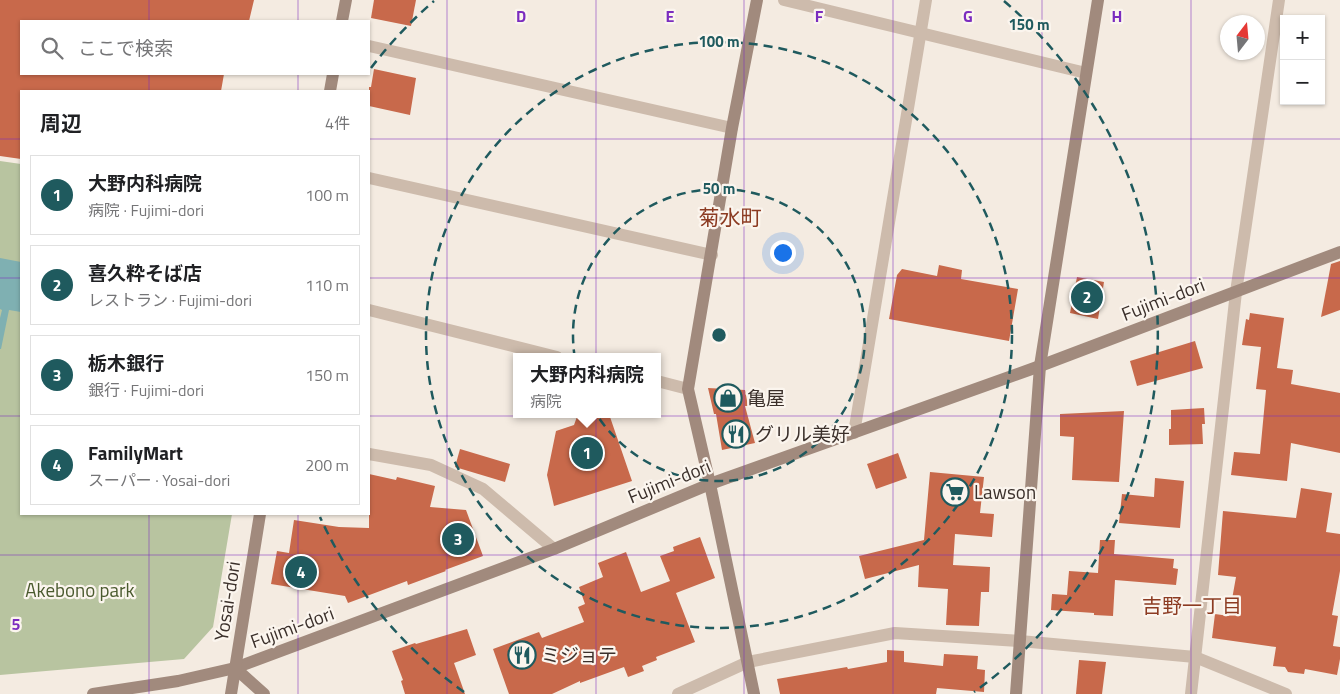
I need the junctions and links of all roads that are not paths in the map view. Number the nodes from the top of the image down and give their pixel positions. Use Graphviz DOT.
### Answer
graph roads {
  1 [pos="346,0"];
  2 [pos="757,0"];
  3 [pos="784,0"];
  4 [pos="926,0"];
  5 [pos="1098,0"];
  6 [pos="1279,0"];
  7 [pos="342,20"];
  8 [pos="920,32"];
  9 [pos="370,46"];
  10 [pos="1086,73"];
  11 [pos="333,75"];
  12 [pos="330,90"];
  13 [pos="732,128"];
  14 [pos="370,178"];
  15 [pos="1340,252"];
  16 [pos="712,255"];
  17 [pos="1236,292"];
  18 [pos="370,310"];
  19 [pos="541,353"];
  20 [pos="1040,366"];
  21 [pos="661,382"];
  22 [pos="688,389"];
  23 [pos="854,433"];
  24 [pos="370,454"];
  25 [pos="710,484"];
  26 [pos="260,515"];
  27 [pos="554,549"];
  28 [pos="1020,641"];
  29 [pos="1195,657"];
  30 [pos="748,662"];
  31 [pos="235,668"];
  32 [pos="93,694"];
  33 [pos="231,694"];
  34 [pos="264,694"];
  35 [pos="678,694"];
  36 [pos="754,694"];
  37 [pos="1016,694"];
  38 [pos="1191,694"];
  39 [pos="1286,694"];
  1 -- 7 [label="street"];
  2 -- 13 [label="street"];
  3 -- 8 [label="street"];
  4 -- 8 [label="street"];
  5 -- 10 [label="street"];
  6 -- 17 [label="street"];
  8 -- 10 [label="street"];
  8 -- 23 [label="street"];
  9 -- 13 [label="street"];
  10 -- 20 [label="street"];
  11 -- 12 [label="street"];
  13 -- 16 [label="street"];
  14 -- 16 [label="street"];
  15 -- 17 [label="street, Fujimi-dori"];
  16 -- 22 [label="street"];
  17 -- 20 [label="street, Fujimi-dori"];
  17 -- 29 [label="street"];
  18 -- 19 [label="street"];
  20 -- 23 [label="street, Fujimi-dori"];
  20 -- 28 [label="street"];
  21 -- 22 [label="street"];
  22 -- 25 [label="street"];
  23 -- 25 [label="street, Fujimi-dori"];
  24 -- 27 [label="street"];
  25 -- 27 [label="street, Fujimi-dori"];
  25 -- 30 [label="street"];
  26 -- 31 [label="street, Yosai-dori"];
  27 -- 31 [label="street, Fujimi-dori"];
  28 -- 29 [label="street"];
  28 -- 30 [label="street"];
  28 -- 37 [label="street"];
  29 -- 38 [label="street"];
  29 -- 39 [label="street"];
  30 -- 35 [label="street"];
  30 -- 36 [label="street"];
  31 -- 32 [label="street, Fujimi-dori"];
  31 -- 33 [label="street, Yosai-dori"];
  31 -- 34 [label="street"];
}
